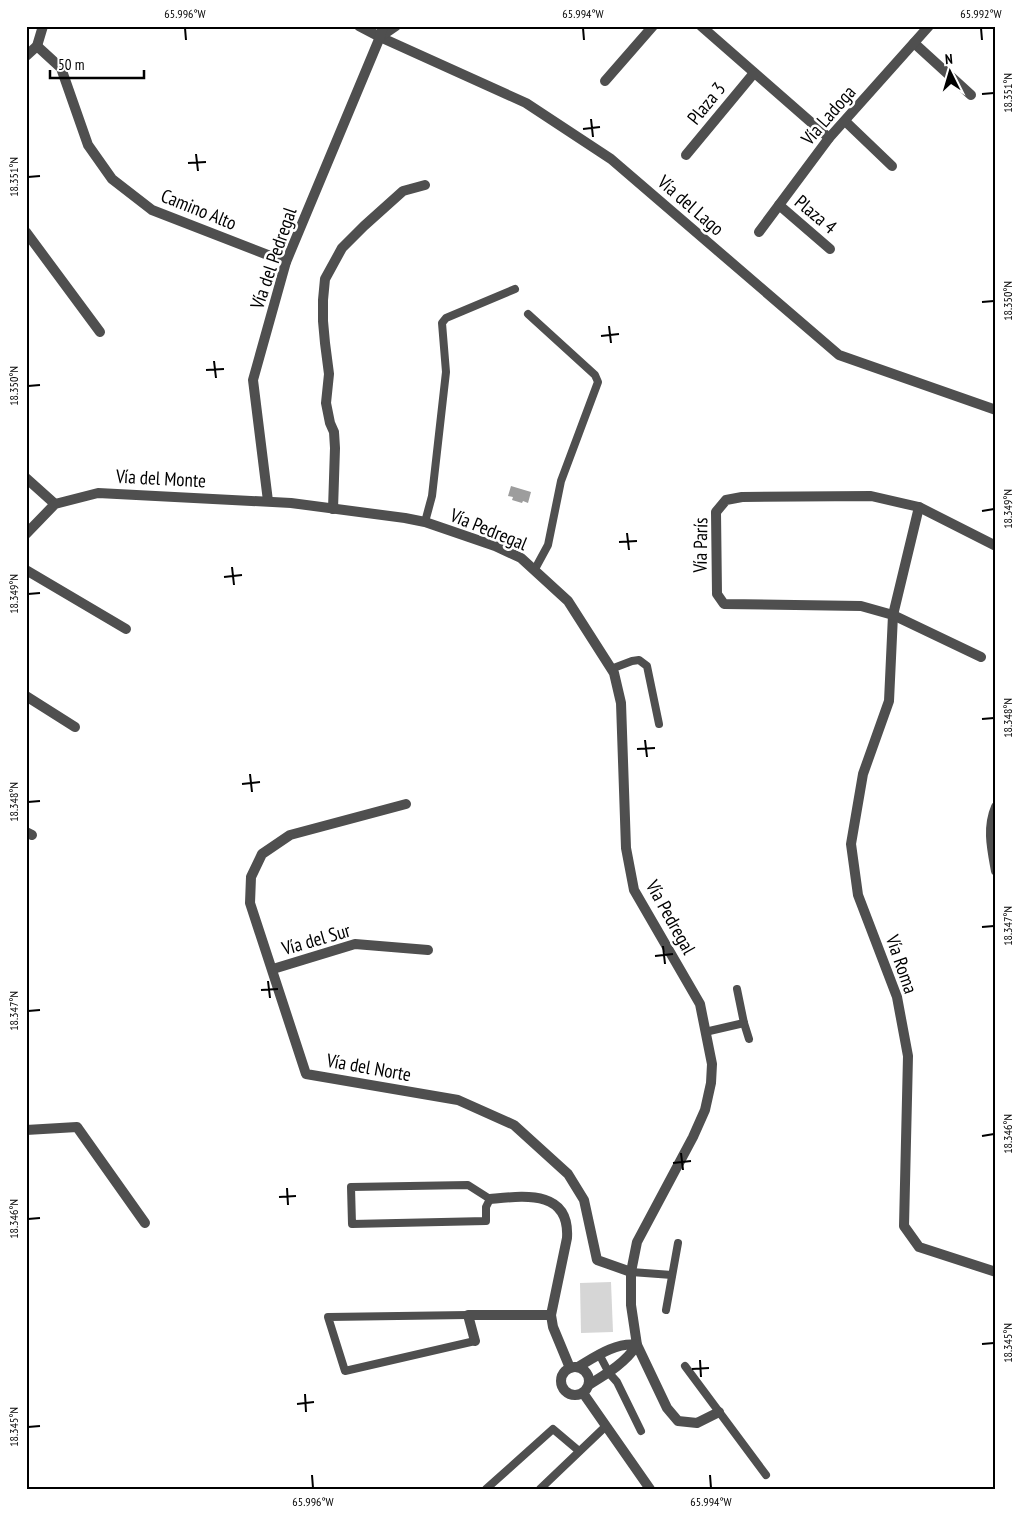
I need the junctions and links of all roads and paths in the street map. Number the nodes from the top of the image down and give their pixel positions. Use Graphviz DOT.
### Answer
graph roads {
  1 [pos="43,26"];
  2 [pos="359,26"];
  3 [pos="383,26"];
  4 [pos="396,26"];
  5 [pos="654,26"];
  6 [pos="701,26"];
  7 [pos="928,26"];
  8 [pos="380,37"];
  9 [pos="914,43"];
  10 [pos="37,46"];
  11 [pos="26,56"];
  12 [pos="754,73"];
  13 [pos="605,81"];
  14 [pos="971,95"];
  15 [pos="845,122"];
  16 [pos="829,138"];
  17 [pos="686,155"];
  18 [pos="892,166"];
  19 [pos="425,185"];
  20 [pos="779,205"];
  21 [pos="26,232"];
  22 [pos="759,232"];
  23 [pos="830,249"];
  24 [pos="286,262"];
  25 [pos="515,289"];
  26 [pos="528,314"];
  27 [pos="100,332"];
  28 [pos="996,410"];
  29 [pos="26,478"];
  30 [pos="268,501"];
  31 [pos="55,504"];
  32 [pos="919,507"];
  33 [pos="333,508"];
  34 [pos="425,522"];
  35 [pos="26,534"];
  36 [pos="996,546"];
  37 [pos="535,569"];
  38 [pos="26,570"];
  39 [pos="893,615"];
  40 [pos="126,629"];
  41 [pos="981,657"];
  42 [pos="611,669"];
  43 [pos="26,696"];
  44 [pos="659,724"];
  45 [pos="75,727"];
  46 [pos="406,804"];
  47 [pos="996,807"];
  48 [pos="996,870"];
  49 [pos="428,950"];
  50 [pos="273,969"];
  51 [pos="737,989"];
  52 [pos="744,1023"];
  53 [pos="706,1032"];
  54 [pos="750,1039"];
  55 [pos="26,1130"];
  56 [pos="490,1199"];
  57 [pos="145,1223"];
  58 [pos="678,1243"];
  59 [pos="631,1272"];
  60 [pos="996,1272"];
  61 [pos="672,1275"];
  62 [pos="666,1310"];
  63 [pos="550,1314"];
  64 [pos="468,1316"];
  65 [pos="475,1341"];
  66 [pos="637,1345"];
  67 [pos="599,1354"];
  68 [pos="685,1366"];
  69 [pos="574,1368"];
  70 [pos="609,1372"];
  71 [pos="590,1384"];
  72 [pos="584,1393"];
  73 [pos="719,1412"];
  74 [pos="606,1426"];
  75 [pos="641,1431"];
  76 [pos="579,1451"];
  77 [pos="766,1475"];
  78 [pos="486,1489"];
  79 [pos="540,1489"];
  80 [pos="650,1489"];
  1 -- 10 [label="street"];
  2 -- 8 [label="street, Vía del Lago"];
  3 -- 8 [label="street, Vía del Pedregal"];
  4 -- 8 [label="street"];
  5 -- 13 [label="street"];
  6 -- 12 [label="street"];
  7 -- 9 [label="street, Vía Ladoga"];
  8 -- 24 [label="street, Vía del Pedregal"];
  8 -- 28 [label="street, Vía del Lago"];
  9 -- 14 [label="street"];
  9 -- 15 [label="street, Vía Ladoga"];
  10 -- 11 [label="street"];
  10 -- 24 [label="street, Camino Alto"];
  12 -- 16 [label="street"];
  12 -- 17 [label="street, Plaza 3"];
  15 -- 16 [label="street, Vía Ladoga"];
  15 -- 18 [label="street"];
  16 -- 20 [label="street, Vía Ladoga"];
  19 -- 33 [label="street"];
  20 -- 22 [label="street, Vía Ladoga"];
  20 -- 23 [label="street, Plaza 4"];
  21 -- 27 [label="street"];
  24 -- 30 [label="street, Vía del Pedregal"];
  25 -- 34 [label="lane"];
  26 -- 37 [label="lane"];
  29 -- 31 [label="street"];
  30 -- 31 [label="street, Vía del Monte"];
  30 -- 33 [label="street, Vía Pedregal"];
  31 -- 35 [label="street"];
  32 -- 36 [label="street, Vía París"];
  32 -- 39 [label="street, Vía Roma"];
  32 -- 39 [label="street, Vía París"];
  33 -- 34 [label="street, Vía Pedregal"];
  34 -- 37 [label="street, Vía Pedregal"];
  37 -- 42 [label="street, Vía Pedregal"];
  38 -- 40 [label="street"];
  39 -- 41 [label="street, Vía París"];
  39 -- 60 [label="street, Vía Roma"];
  42 -- 44 [label="lane"];
  42 -- 53 [label="street, Vía Pedregal"];
  43 -- 45 [label="street"];
  46 -- 50 [label="street, Vía del Norte"];
  47 -- 48 [label="street"];
  49 -- 50 [label="street, Vía del Sur"];
  50 -- 59 [label="street, Vía del Norte"];
  51 -- 52 [label="lane"];
  52 -- 53 [label="lane"];
  52 -- 54 [label="lane"];
  53 -- 59 [label="street, Vía Pedregal"];
  55 -- 57 [label="street"];
  56 -- 56 [label="lane"];
  56 -- 63 [label="street"];
  58 -- 61 [label="lane"];
  59 -- 61 [label="lane"];
  59 -- 66 [label="street, Vía Pedregal"];
  61 -- 62 [label="lane"];
  63 -- 64 [label="street"];
  63 -- 69 [label="street"];
  64 -- 65 [label="street"];
  64 -- 65 [label="lane"];
  66 -- 67 [label="street"];
  66 -- 70 [label="street"];
  66 -- 73 [label="street, Vía Pedregal"];
  67 -- 69 [label="street"];
  67 -- 70 [label="lane"];
  68 -- 73 [label="lane"];
  69 -- 71 [label="street"];
  69 -- 72 [label="street"];
  70 -- 71 [label="street"];
  70 -- 75 [label="lane"];
  71 -- 72 [label="street"];
  72 -- 74 [label="street"];
  73 -- 77 [label="lane"];
  74 -- 76 [label="lane"];
  74 -- 80 [label="street"];
  76 -- 78 [label="lane"];
  76 -- 79 [label="lane"];
}
